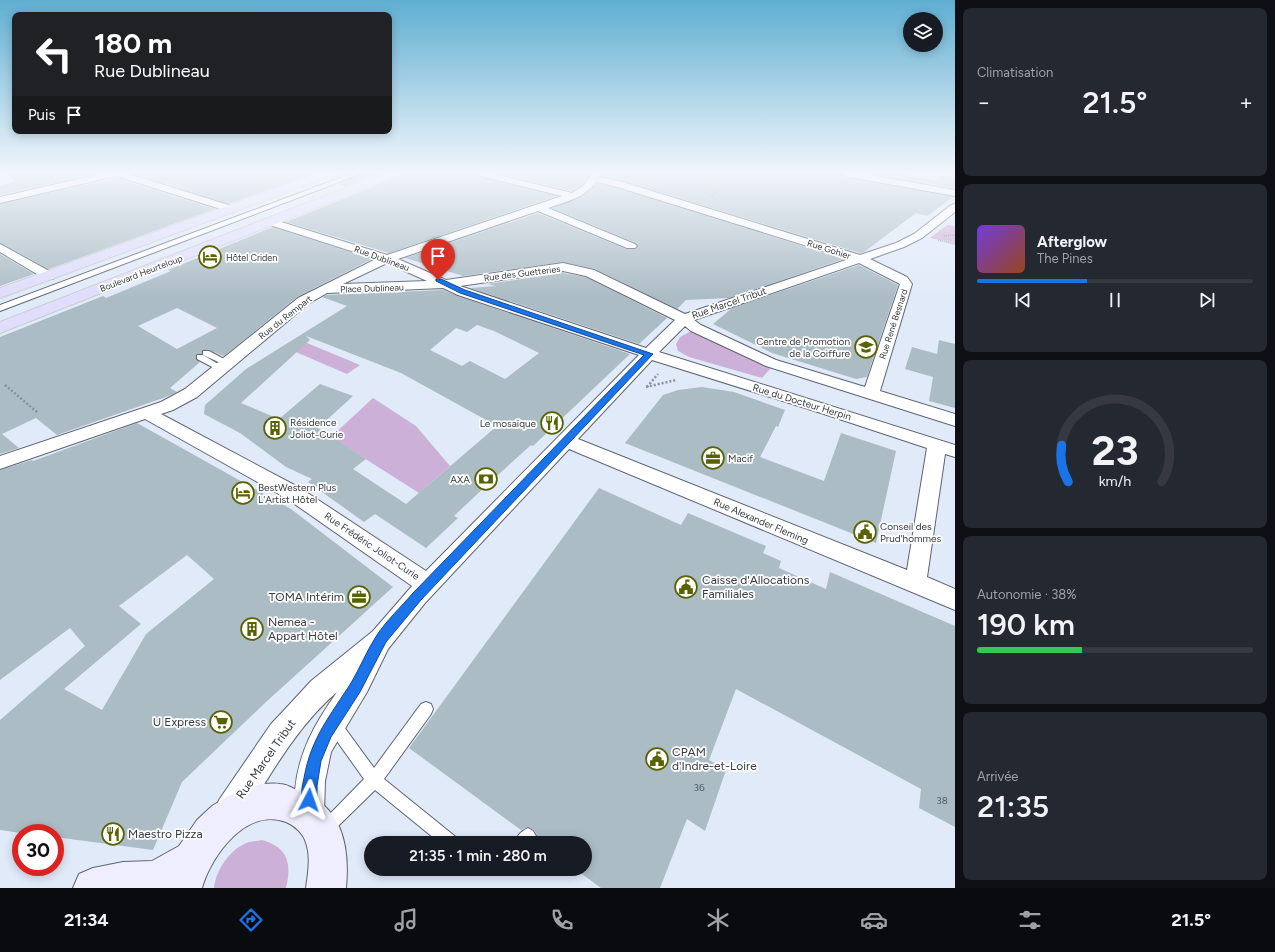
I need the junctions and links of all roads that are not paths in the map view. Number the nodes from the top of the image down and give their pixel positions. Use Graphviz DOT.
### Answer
graph roads {
  1 [pos="216,214"];
  2 [pos="290,214"];
  3 [pos="520,214"];
  4 [pos="554,214"];
  5 [pos="716,214"];
  6 [pos="946,214"];
  7 [pos="248,215"];
  8 [pos="940,220"];
  9 [pos="271,222"];
  10 [pos="955,223"];
  11 [pos="630,246"];
  12 [pos="0,247"];
  13 [pos="388,259"];
  14 [pos="858,259"];
  15 [pos="49,276"];
  16 [pos="445,284"];
  17 [pos="324,289"];
  18 [pos="0,293"];
  19 [pos="0,308"];
  20 [pos="684,319"];
  21 [pos="0,328"];
  22 [pos="649,354"];
  23 [pos="203,355"];
  24 [pos="225,365"];
  25 [pos="838,384"];
  26 [pos="871,394"];
  27 [pos="827,409"];
  28 [pos="147,413"];
  29 [pos="955,420"];
  30 [pos="567,440"];
  31 [pos="946,448"];
  32 [pos="0,463"];
  33 [pos="915,582"];
  34 [pos="429,585"];
  35 [pos="955,600"];
  36 [pos="382,638"];
  37 [pos="426,709"];
  38 [pos="332,722"];
  39 [pos="374,780"];
  40 [pos="225,818"];
  41 [pos="316,823"];
  42 [pos="443,836"];
  43 [pos="186,874"];
  44 [pos="93,888"];
  45 [pos="326,888"];
  1 -- 15 [label="main road"];
  2 -- 9 [label="main road, Boulevard Heurteloup"];
  3 -- 13 [label="street, Rue du Rempart"];
  4 -- 11 [label="street"];
  5 -- 14 [label="street, Rue Gohier"];
  6 -- 8 [label="street, Rue Marcel Tribut"];
  7 -- 9 [label="main road"];
  7 -- 19 [label="street, Boulevard Heurteloup"];
  8 -- 10 [label="street"];
  8 -- 14 [label="street, Rue Marcel Tribut"];
  9 -- 13 [label="street, Rue Dublineau"];
  9 -- 21 [label="main road, Boulevard Heurteloup"];
  12 -- 15 [label="street"];
  13 -- 16 [label="street, Rue Dublineau"];
  13 -- 17 [label="street, Rue du Rempart"];
  14 -- 20 [label="street, Rue Marcel Tribut"];
  14 -- 26 [label="street, Rue René Besnard"];
  15 -- 18 [label="main road"];
  16 -- 17 [label="street, Place Dublineau"];
  16 -- 20 [label="street, Rue des Guetteries"];
  16 -- 22 [label="street, Rue Dublineau"];
  17 -- 24 [label="street, Rue du Rempart"];
  20 -- 22 [label="street, Rue Marcel Tribut"];
  20 -- 25 [label="street"];
  22 -- 27 [label="street, Rue du Docteur Herpin"];
  22 -- 30 [label="street, Rue Marcel Tribut"];
  23 -- 24 [label="lane"];
  24 -- 28 [label="street, Rue du Rempart"];
  25 -- 26 [label="street"];
  25 -- 27 [label="street"];
  26 -- 29 [label="street"];
  27 -- 31 [label="street, Rue du Docteur Herpin"];
  28 -- 32 [label="street, Rue du Rempart"];
  28 -- 34 [label="street, Rue Frédéric Joliot-Curie"];
  30 -- 33 [label="street, Rue Alexander Fleming"];
  30 -- 34 [label="street, Rue Marcel Tribut"];
  31 -- 33 [label="street"];
  33 -- 35 [label="street, Rue Alexander Fleming"];
  34 -- 36 [label="street, Rue Marcel Tribut"];
  36 -- 38 [label="street, Rue Marcel Tribut"];
  36 -- 40 [label="street, Rue Marcel Tribut"];
  37 -- 39 [label="lane"];
  38 -- 39 [label="lane"];
  38 -- 41 [label="street, Rue Marcel Tribut"];
  39 -- 41 [label="lane"];
  39 -- 42 [label="lane"];
  40 -- 41 [label="main road"];
  40 -- 43 [label="main road"];
  41 -- 45 [label="main road"];
  43 -- 44 [label="main road"];
}
